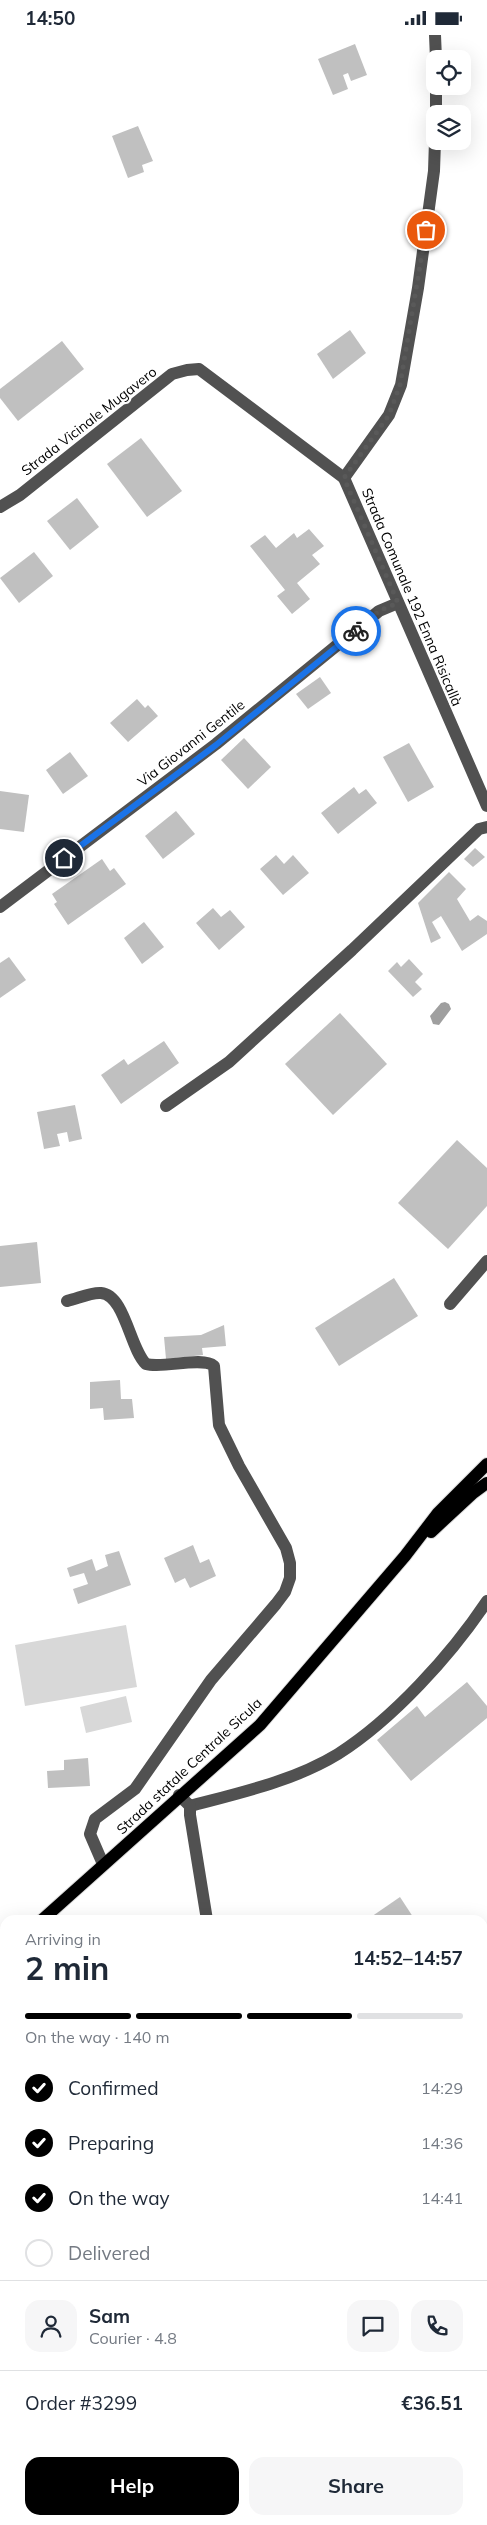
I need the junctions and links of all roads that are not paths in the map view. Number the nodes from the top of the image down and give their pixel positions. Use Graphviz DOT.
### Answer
graph roads {
  1 [pos="435,35"];
  2 [pos="436,50"];
  3 [pos="435,150"];
  4 [pos="344,478"];
  5 [pos="0,507"];
  6 [pos="398,603"];
  7 [pos="487,807"];
  8 [pos="487,827"];
  9 [pos="0,907"];
  10 [pos="166,1106"];
  11 [pos="487,1261"];
  12 [pos="67,1301"];
  13 [pos="450,1304"];
  14 [pos="487,1464"];
  15 [pos="487,1483"];
  16 [pos="406,1556"];
  17 [pos="487,1601"];
  18 [pos="179,1795"];
  19 [pos="190,1806"];
  20 [pos="103,1865"];
  21 [pos="48,1915"];
  22 [pos="205,1915"];
  1 -- 2 [label="street"];
  3 -- 4 [label="street, Strada Comunale 192 Enna Risicallà"];
  4 -- 5 [label="street, Strada Vicinale Mugavero"];
  4 -- 6 [label="street, Strada Comunale 192 Enna Risicallà"];
  6 -- 7 [label="street, Strada Comunale 192 Enna Risicallà"];
  6 -- 9 [label="street, Via Giovanni Gentile"];
  8 -- 10 [label="street"];
  11 -- 13 [label="street"];
  12 -- 20 [label="street"];
  14 -- 16 [label="main road, Strada statale Centrale Sicula"];
  15 -- 16 [label="main road, Strada statale Centrale Sicula"];
  16 -- 18 [label="main road, Strada statale Centrale Sicula"];
  17 -- 19 [label="street"];
  18 -- 19 [label="street"];
  18 -- 20 [label="main road, Strada statale Centrale Sicula"];
  19 -- 22 [label="street"];
  20 -- 21 [label="main road, Strada statale Centrale Sicula"];
}
